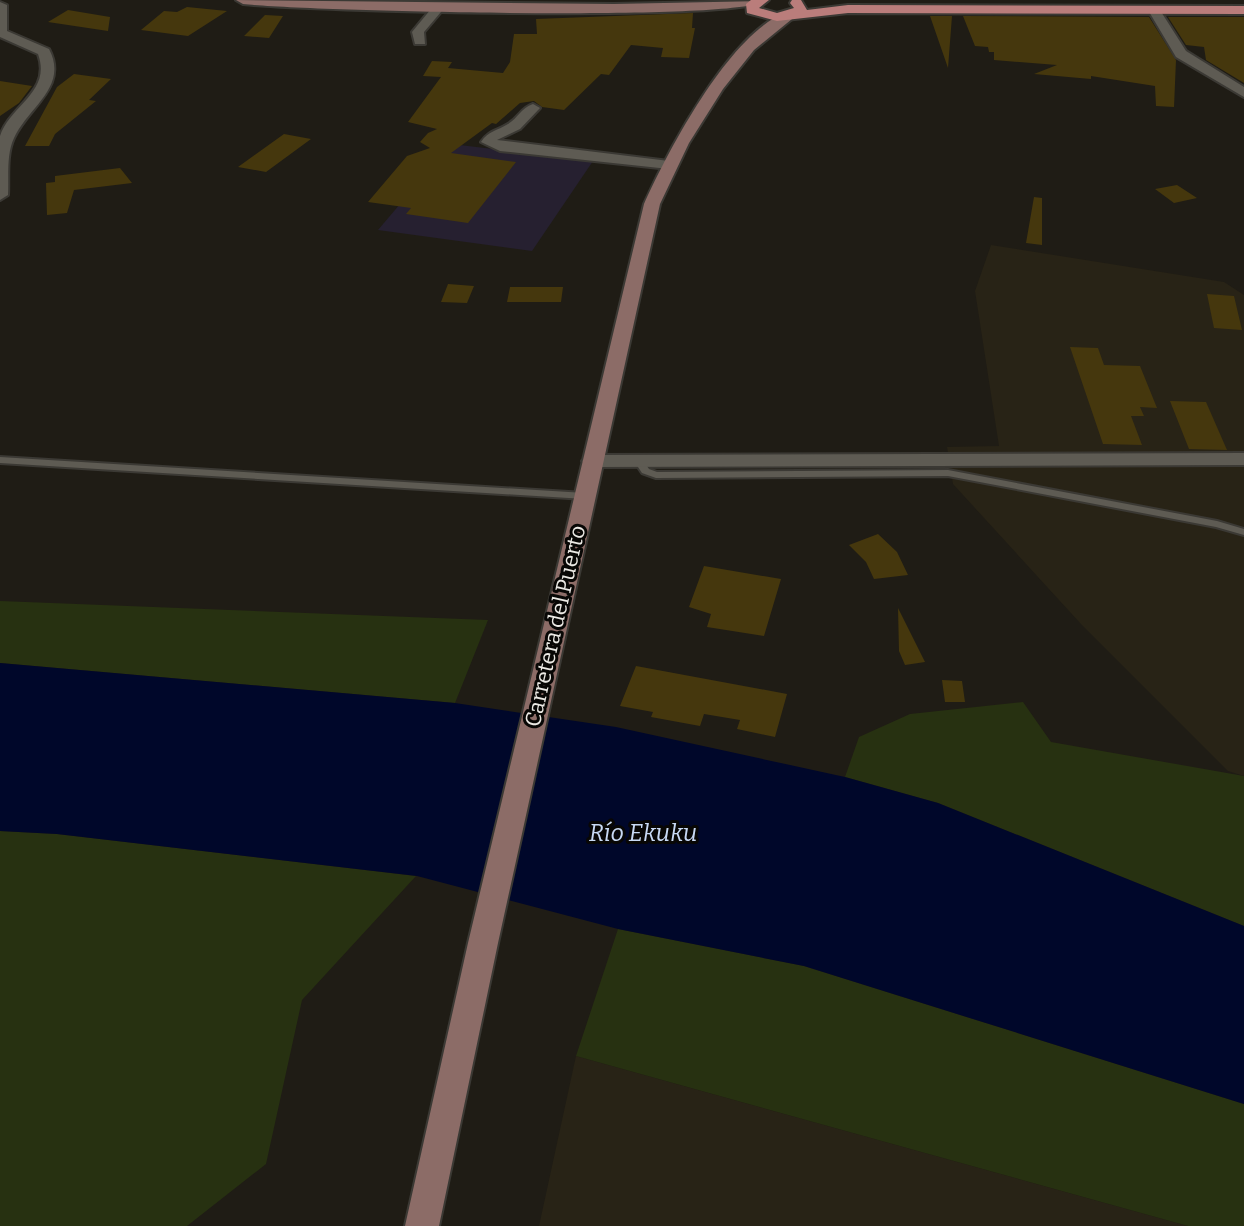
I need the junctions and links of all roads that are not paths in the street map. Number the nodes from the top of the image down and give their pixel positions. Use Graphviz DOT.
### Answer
graph roads {
  1 [pos="243,0"];
  2 [pos="5,4"];
  3 [pos="440,6"];
  4 [pos="793,6"];
  5 [pos="759,7"];
  6 [pos="1154,10"];
  7 [pos="1244,10"];
  8 [pos="420,41"];
  9 [pos="746,50"];
  10 [pos="1244,93"];
  11 [pos="533,108"];
  12 [pos="669,165"];
  13 [pos="0,195"];
  14 [pos="1244,459"];
  15 [pos="0,460"];
  16 [pos="592,461"];
  17 [pos="639,461"];
  18 [pos="585,496"];
  19 [pos="1244,532"];
  20 [pos="422,1226"];
  1 -- 3 [label="main road"];
  2 -- 13 [label="street"];
  3 -- 5 [label="main road"];
  3 -- 8 [label="street"];
  4 -- 5 [label="main road"];
  4 -- 6 [label="main road"];
  4 -- 9 [label="main road, Carretera del Puerto"];
  5 -- 9 [label="main road, Carretera del Puerto"];
  6 -- 7 [label="main road"];
  6 -- 10 [label="street"];
  9 -- 12 [label="main road, Carretera del Puerto"];
  11 -- 12 [label="street"];
  12 -- 16 [label="main road, Carretera del Puerto"];
  14 -- 17 [label="street"];
  15 -- 18 [label="lane"];
  16 -- 17 [label="street"];
  16 -- 18 [label="main road, Carretera del Puerto"];
  17 -- 19 [label="lane"];
  18 -- 20 [label="main road, Carretera del Puerto"];
}
